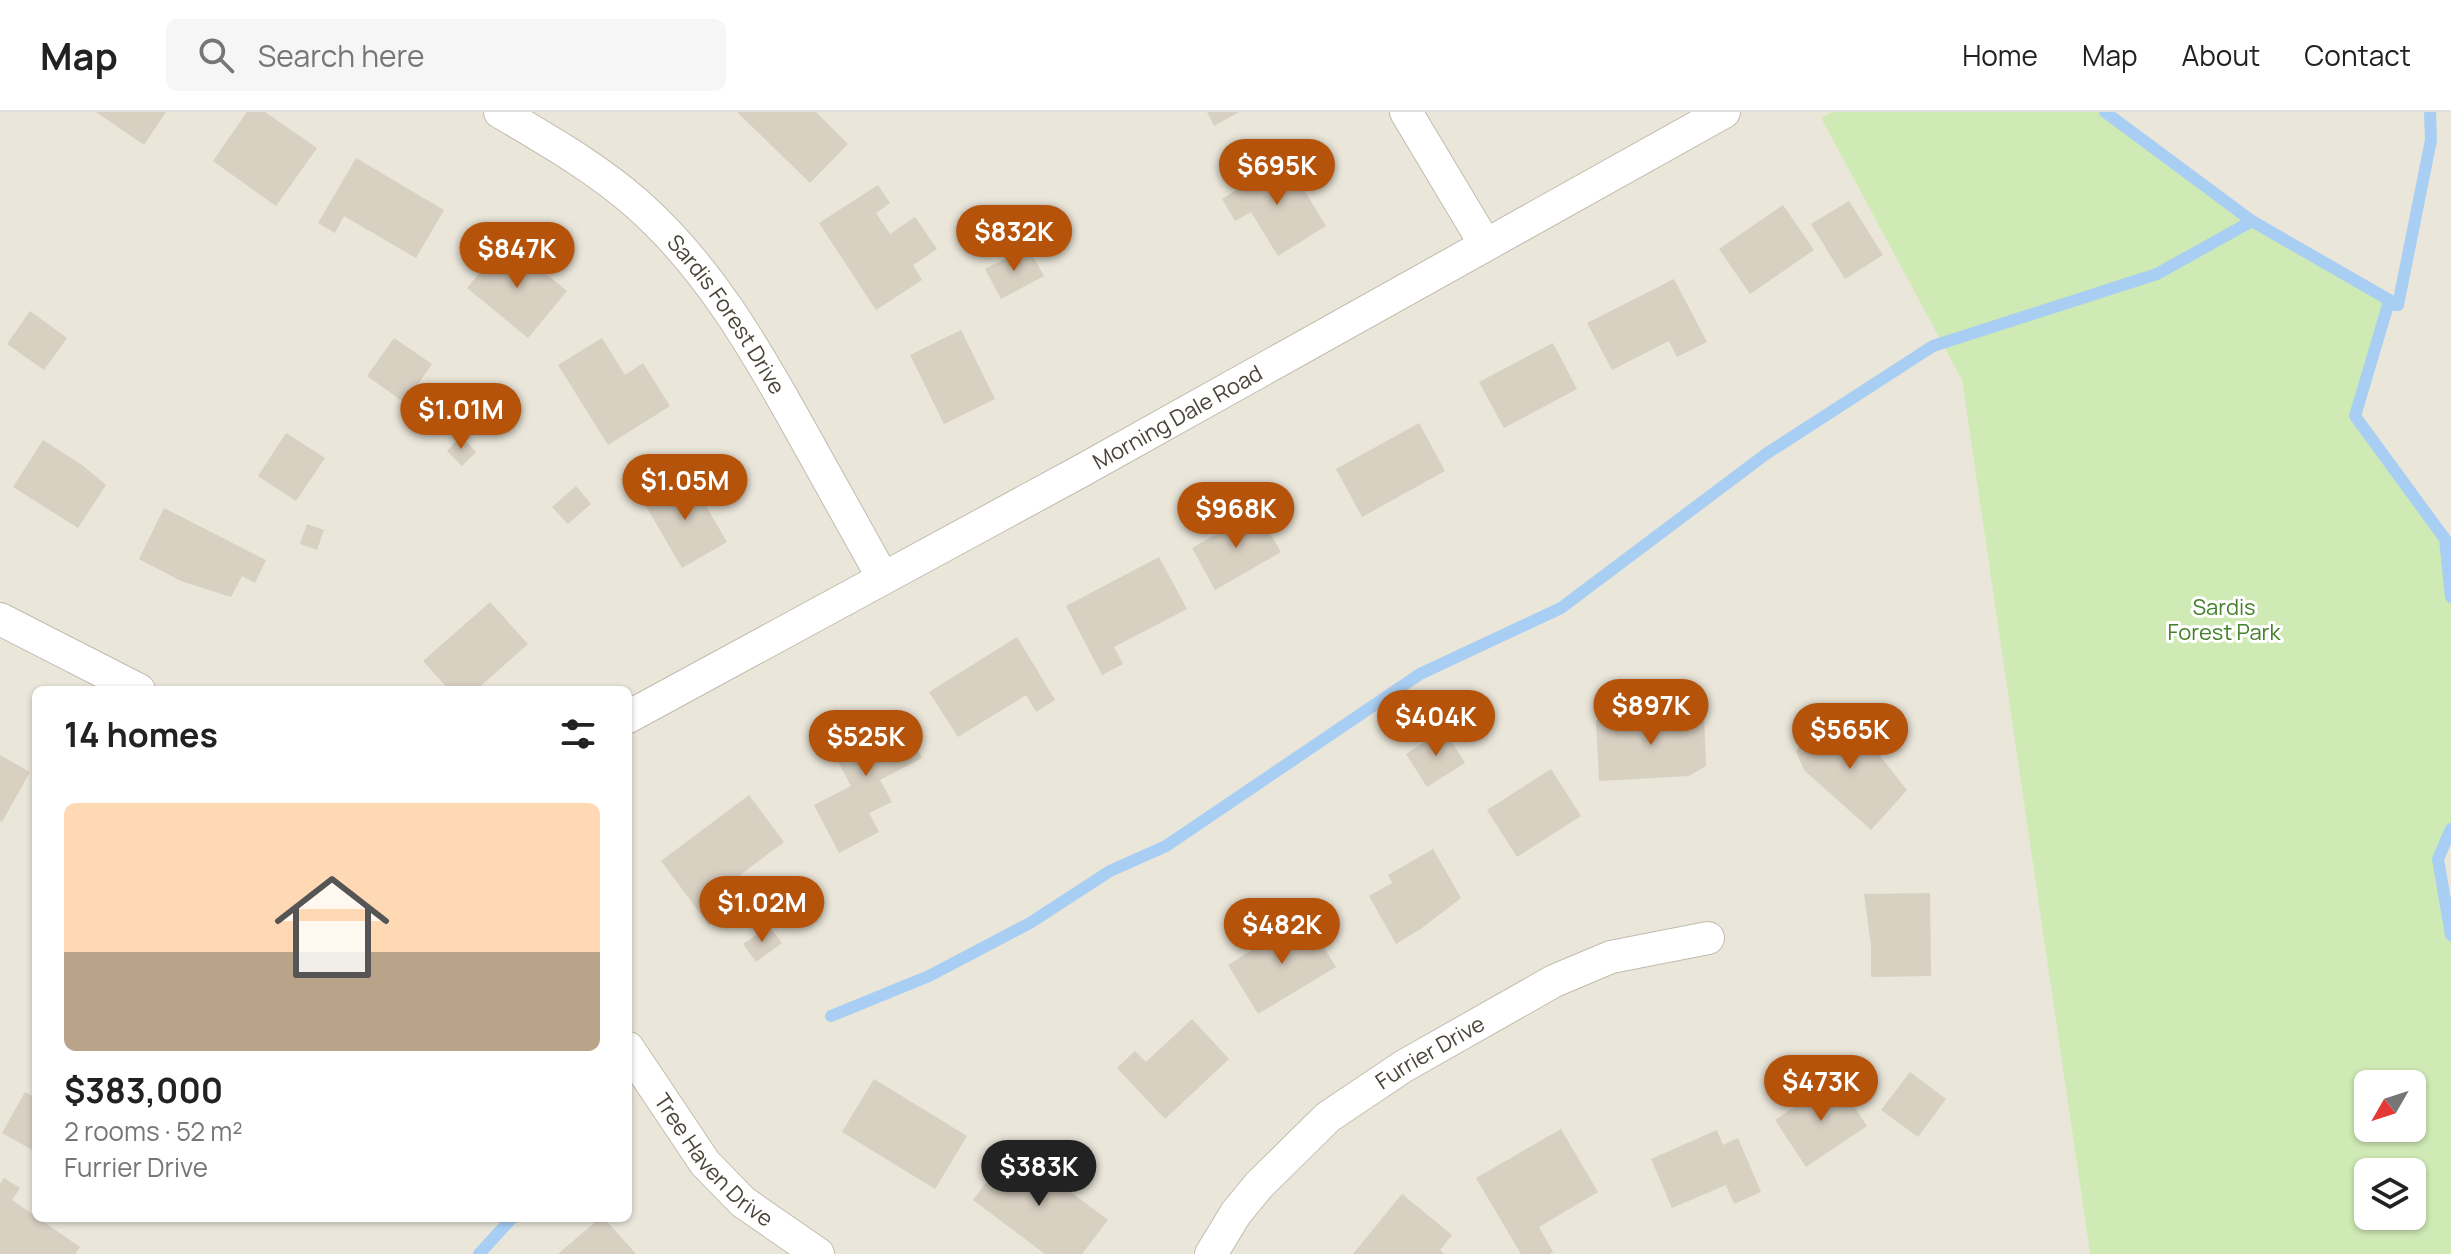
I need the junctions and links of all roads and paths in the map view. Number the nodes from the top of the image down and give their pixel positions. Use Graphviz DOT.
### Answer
graph roads {
  1 [pos="500,112"];
  2 [pos="1406,112"];
  3 [pos="1724,112"];
  4 [pos="1485,244"];
  5 [pos="883,578"];
  6 [pos="0,619"];
  7 [pos="131,686"];
  8 [pos="632,715"];
  9 [pos="1708,938"];
  10 [pos="632,1054"];
  11 [pos="818,1254"];
  12 [pos="1211,1254"];
  1 -- 5 [label="street, Sardis Forest Drive"];
  2 -- 4 [label="street"];
  3 -- 4 [label="street, Morning Dale Road"];
  4 -- 5 [label="street, Morning Dale Road"];
  5 -- 8 [label="street, Morning Dale Road"];
  6 -- 7 [label="street"];
  9 -- 12 [label="street, Furrier Drive"];
  10 -- 11 [label="street, Tree Haven Drive"];
}
